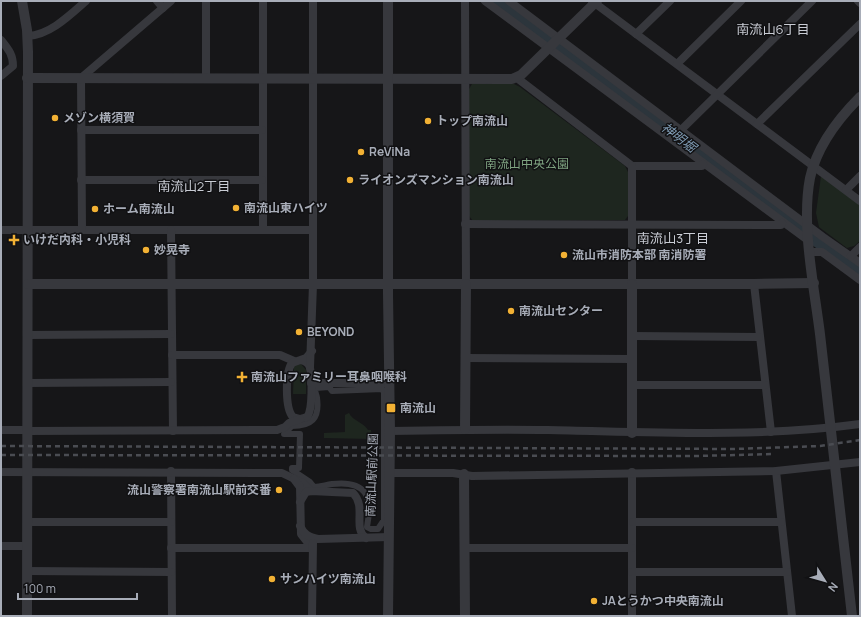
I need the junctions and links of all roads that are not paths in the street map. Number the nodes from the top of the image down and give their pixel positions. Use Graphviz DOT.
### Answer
graph roads {
  1 [pos="22,1"];
  2 [pos="86,1"];
  3 [pos="157,1"];
  4 [pos="171,1"];
  5 [pos="206,1"];
  6 [pos="263,1"];
  7 [pos="313,1"];
  8 [pos="388,1"];
  9 [pos="466,1"];
  10 [pos="485,1"];
  11 [pos="509,1"];
  12 [pos="670,1"];
  13 [pos="741,1"];
  14 [pos="812,1"];
  15 [pos="594,2"];
  16 [pos="163,8"];
  17 [pos="860,24"];
  18 [pos="636,34"];
  19 [pos="28,36"];
  20 [pos="1,40"];
  21 [pos="553,43"];
  22 [pos="677,64"];
  23 [pos="1,76"];
  24 [pos="27,78"];
  25 [pos="81,78"];
  26 [pos="517,78"];
  27 [pos="206,79"];
  28 [pos="262,79"];
  29 [pos="312,79"];
  30 [pos="389,79"];
  31 [pos="465,79"];
  32 [pos="717,95"];
  33 [pos="860,97"];
  34 [pos="758,124"];
  35 [pos="81,130"];
  36 [pos="262,130"];
  37 [pos="681,130"];
  38 [pos="703,164"];
  39 [pos="632,166"];
  40 [pos="813,166"];
  41 [pos="860,176"];
  42 [pos="81,180"];
  43 [pos="262,180"];
  44 [pos="846,190"];
  45 [pos="860,201"];
  46 [pos="782,222"];
  47 [pos="465,224"];
  48 [pos="633,225"];
  49 [pos="808,226"];
  50 [pos="1,230"];
  51 [pos="28,230"];
  52 [pos="82,230"];
  53 [pos="171,230"];
  54 [pos="263,230"];
  55 [pos="313,230"];
  56 [pos="809,240"];
  57 [pos="860,247"];
  58 [pos="810,252"];
  59 [pos="851,256"];
  60 [pos="860,263"];
  61 [pos="860,280"];
  62 [pos="172,283"];
  63 [pos="814,283"];
  64 [pos="28,284"];
  65 [pos="313,284"];
  66 [pos="388,284"];
  67 [pos="466,284"];
  68 [pos="632,284"];
  69 [pos="754,284"];
  70 [pos="171,334"];
  71 [pos="28,335"];
  72 [pos="633,336"];
  73 [pos="759,336"];
  74 [pos="312,351"];
  75 [pos="172,355"];
  76 [pos="280,355"];
  77 [pos="466,358"];
  78 [pos="632,359"];
  79 [pos="298,360"];
  80 [pos="310,367"];
  81 [pos="288,370"];
  82 [pos="171,382"];
  83 [pos="28,383"];
  84 [pos="311,383"];
  85 [pos="390,383"];
  86 [pos="633,385"];
  87 [pos="765,385"];
  88 [pos="288,409"];
  89 [pos="300,419"];
  90 [pos="289,423"];
  91 [pos="860,424"];
  92 [pos="831,428"];
  93 [pos="465,429"];
  94 [pos="1,430"];
  95 [pos="27,430"];
  96 [pos="173,431"];
  97 [pos="390,431"];
  98 [pos="771,432"];
  99 [pos="286,433"];
  100 [pos="632,433"];
  101 [pos="860,462"];
  102 [pos="836,466"];
  103 [pos="28,471"];
  104 [pos="171,471"];
  105 [pos="776,471"];
  106 [pos="1,472"];
  107 [pos="632,472"];
  108 [pos="390,473"];
  109 [pos="288,474"];
  110 [pos="464,474"];
  111 [pos="311,491"];
  112 [pos="300,502"];
  113 [pos="28,522"];
  114 [pos="171,522"];
  115 [pos="633,522"];
  116 [pos="781,522"];
  117 [pos="300,526"];
  118 [pos="360,529"];
  119 [pos="389,537"];
  120 [pos="318,538"];
  121 [pos="352,538"];
  122 [pos="366,538"];
  123 [pos="1,546"];
  124 [pos="28,546"];
  125 [pos="171,548"];
  126 [pos="312,548"];
  127 [pos="465,548"];
  128 [pos="632,548"];
  129 [pos="27,571"];
  130 [pos="171,572"];
  131 [pos="632,572"];
  132 [pos="787,572"];
  133 [pos="27,616"];
  134 [pos="172,616"];
  135 [pos="312,616"];
  136 [pos="388,616"];
  137 [pos="465,616"];
  138 [pos="632,616"];
  139 [pos="792,616"];
  140 [pos="852,616"];
  1 -- 19 [label="street"];
  2 -- 19 [label="street"];
  3 -- 16 [label="street"];
  4 -- 16 [label="street"];
  5 -- 27 [label="street"];
  6 -- 28 [label="street"];
  7 -- 29 [label="street"];
  8 -- 30 [label="street"];
  9 -- 31 [label="street"];
  10 -- 21 [label="street"];
  11 -- 21 [label="street"];
  12 -- 18 [label="street"];
  13 -- 22 [label="street"];
  14 -- 32 [label="street"];
  15 -- 18 [label="street"];
  15 -- 21 [label="street"];
  16 -- 25 [label="street"];
  17 -- 34 [label="street"];
  18 -- 22 [label="street"];
  19 -- 24 [label="street"];
  20 -- 23 [label="street"];
  21 -- 26 [label="street"];
  21 -- 37 [label="street"];
  21 -- 38 [label="street"];
  22 -- 32 [label="street"];
  24 -- 25 [label="street"];
  24 -- 51 [label="street"];
  25 -- 27 [label="street"];
  25 -- 35 [label="street"];
  26 -- 31 [label="street"];
  26 -- 39 [label="street"];
  27 -- 28 [label="street"];
  28 -- 29 [label="street"];
  28 -- 36 [label="street"];
  29 -- 30 [label="street"];
  29 -- 55 [label="street"];
  30 -- 31 [label="street"];
  30 -- 66 [label="street"];
  31 -- 47 [label="street"];
  32 -- 34 [label="street"];
  32 -- 37 [label="street"];
  33 -- 40 [label="street"];
  34 -- 40 [label="street"];
  35 -- 36 [label="street"];
  35 -- 42 [label="street"];
  36 -- 43 [label="street"];
  37 -- 49 [label="street"];
  38 -- 39 [label="street"];
  38 -- 46 [label="street"];
  39 -- 48 [label="street"];
  40 -- 44 [label="street"];
  40 -- 49 [label="street"];
  41 -- 44 [label="street"];
  42 -- 43 [label="street"];
  42 -- 52 [label="street"];
  43 -- 54 [label="street"];
  44 -- 45 [label="street"];
  46 -- 48 [label="street"];
  46 -- 56 [label="street"];
  47 -- 48 [label="street"];
  47 -- 67 [label="street"];
  48 -- 68 [label="street"];
  49 -- 56 [label="street"];
  49 -- 59 [label="street"];
  50 -- 51 [label="street"];
  51 -- 52 [label="street"];
  51 -- 64 [label="street"];
  52 -- 53 [label="street"];
  53 -- 54 [label="street"];
  53 -- 62 [label="street"];
  54 -- 55 [label="street"];
  55 -- 65 [label="street"];
  56 -- 58 [label="street"];
  57 -- 59 [label="street"];
  58 -- 61 [label="street"];
  58 -- 63 [label="street"];
  59 -- 60 [label="street"];
  62 -- 64 [label="street"];
  62 -- 65 [label="street"];
  62 -- 70 [label="street"];
  63 -- 69 [label="street"];
  63 -- 92 [label="street"];
  64 -- 71 [label="street"];
  65 -- 66 [label="street"];
  65 -- 74 [label="street"];
  66 -- 67 [label="street"];
  66 -- 85 [label="street"];
  67 -- 68 [label="street"];
  67 -- 77 [label="street"];
  68 -- 69 [label="street"];
  68 -- 72 [label="street"];
  69 -- 73 [label="street"];
  70 -- 71 [label="street"];
  70 -- 75 [label="street"];
  71 -- 83 [label="street"];
  72 -- 73 [label="street"];
  72 -- 78 [label="street"];
  73 -- 87 [label="street"];
  74 -- 79 [label="street"];
  74 -- 80 [label="street"];
  75 -- 76 [label="street"];
  75 -- 82 [label="street"];
  76 -- 79 [label="street"];
  76 -- 81 [label="street"];
  77 -- 78 [label="street"];
  77 -- 93 [label="street"];
  78 -- 86 [label="street"];
  79 -- 80 [label="street"];
  79 -- 81 [label="street"];
  80 -- 84 [label="street"];
  81 -- 88 [label="street"];
  82 -- 83 [label="street"];
  82 -- 96 [label="street"];
  83 -- 95 [label="street"];
  84 -- 85 [label="street"];
  84 -- 89 [label="street"];
  85 -- 97 [label="street"];
  86 -- 87 [label="street"];
  86 -- 100 [label="street"];
  87 -- 98 [label="street"];
  88 -- 89 [label="street"];
  88 -- 90 [label="street"];
  89 -- 90 [label="street"];
  90 -- 96 [label="street"];
  91 -- 92 [label="street"];
  92 -- 98 [label="street"];
  92 -- 102 [label="street"];
  93 -- 97 [label="street"];
  93 -- 100 [label="street"];
  94 -- 95 [label="street"];
  95 -- 96 [label="street"];
  95 -- 103 [label="street"];
  97 -- 108 [label="street"];
  98 -- 100 [label="street"];
  99 -- 99 [label="street, 南流山駅前公園"];
  101 -- 102 [label="street"];
  102 -- 105 [label="street"];
  102 -- 140 [label="street"];
  103 -- 104 [label="street"];
  103 -- 106 [label="street"];
  103 -- 113 [label="street"];
  104 -- 109 [label="street"];
  104 -- 114 [label="street"];
  105 -- 107 [label="street"];
  105 -- 116 [label="street"];
  107 -- 110 [label="street"];
  107 -- 115 [label="street"];
  108 -- 110 [label="street"];
  108 -- 119 [label="street"];
  109 -- 111 [label="street"];
  109 -- 112 [label="street"];
  110 -- 127 [label="street"];
  111 -- 112 [label="street"];
  111 -- 118 [label="street"];
  112 -- 117 [label="street"];
  113 -- 114 [label="street"];
  113 -- 124 [label="street"];
  114 -- 125 [label="street"];
  115 -- 116 [label="street"];
  115 -- 128 [label="street"];
  116 -- 132 [label="street"];
  117 -- 120 [label="street"];
  117 -- 126 [label="street"];
  118 -- 121 [label="street"];
  118 -- 122 [label="street"];
  119 -- 122 [label="street"];
  119 -- 136 [label="street"];
  120 -- 121 [label="street"];
  120 -- 126 [label="street"];
  121 -- 122 [label="street"];
  123 -- 124 [label="street"];
  124 -- 129 [label="street"];
  125 -- 126 [label="street"];
  125 -- 130 [label="street"];
  126 -- 135 [label="street"];
  127 -- 128 [label="street"];
  127 -- 137 [label="street"];
  128 -- 131 [label="street"];
  129 -- 130 [label="street"];
  129 -- 133 [label="street"];
  130 -- 134 [label="street"];
  131 -- 132 [label="street"];
  131 -- 138 [label="street"];
  132 -- 139 [label="street"];
}
